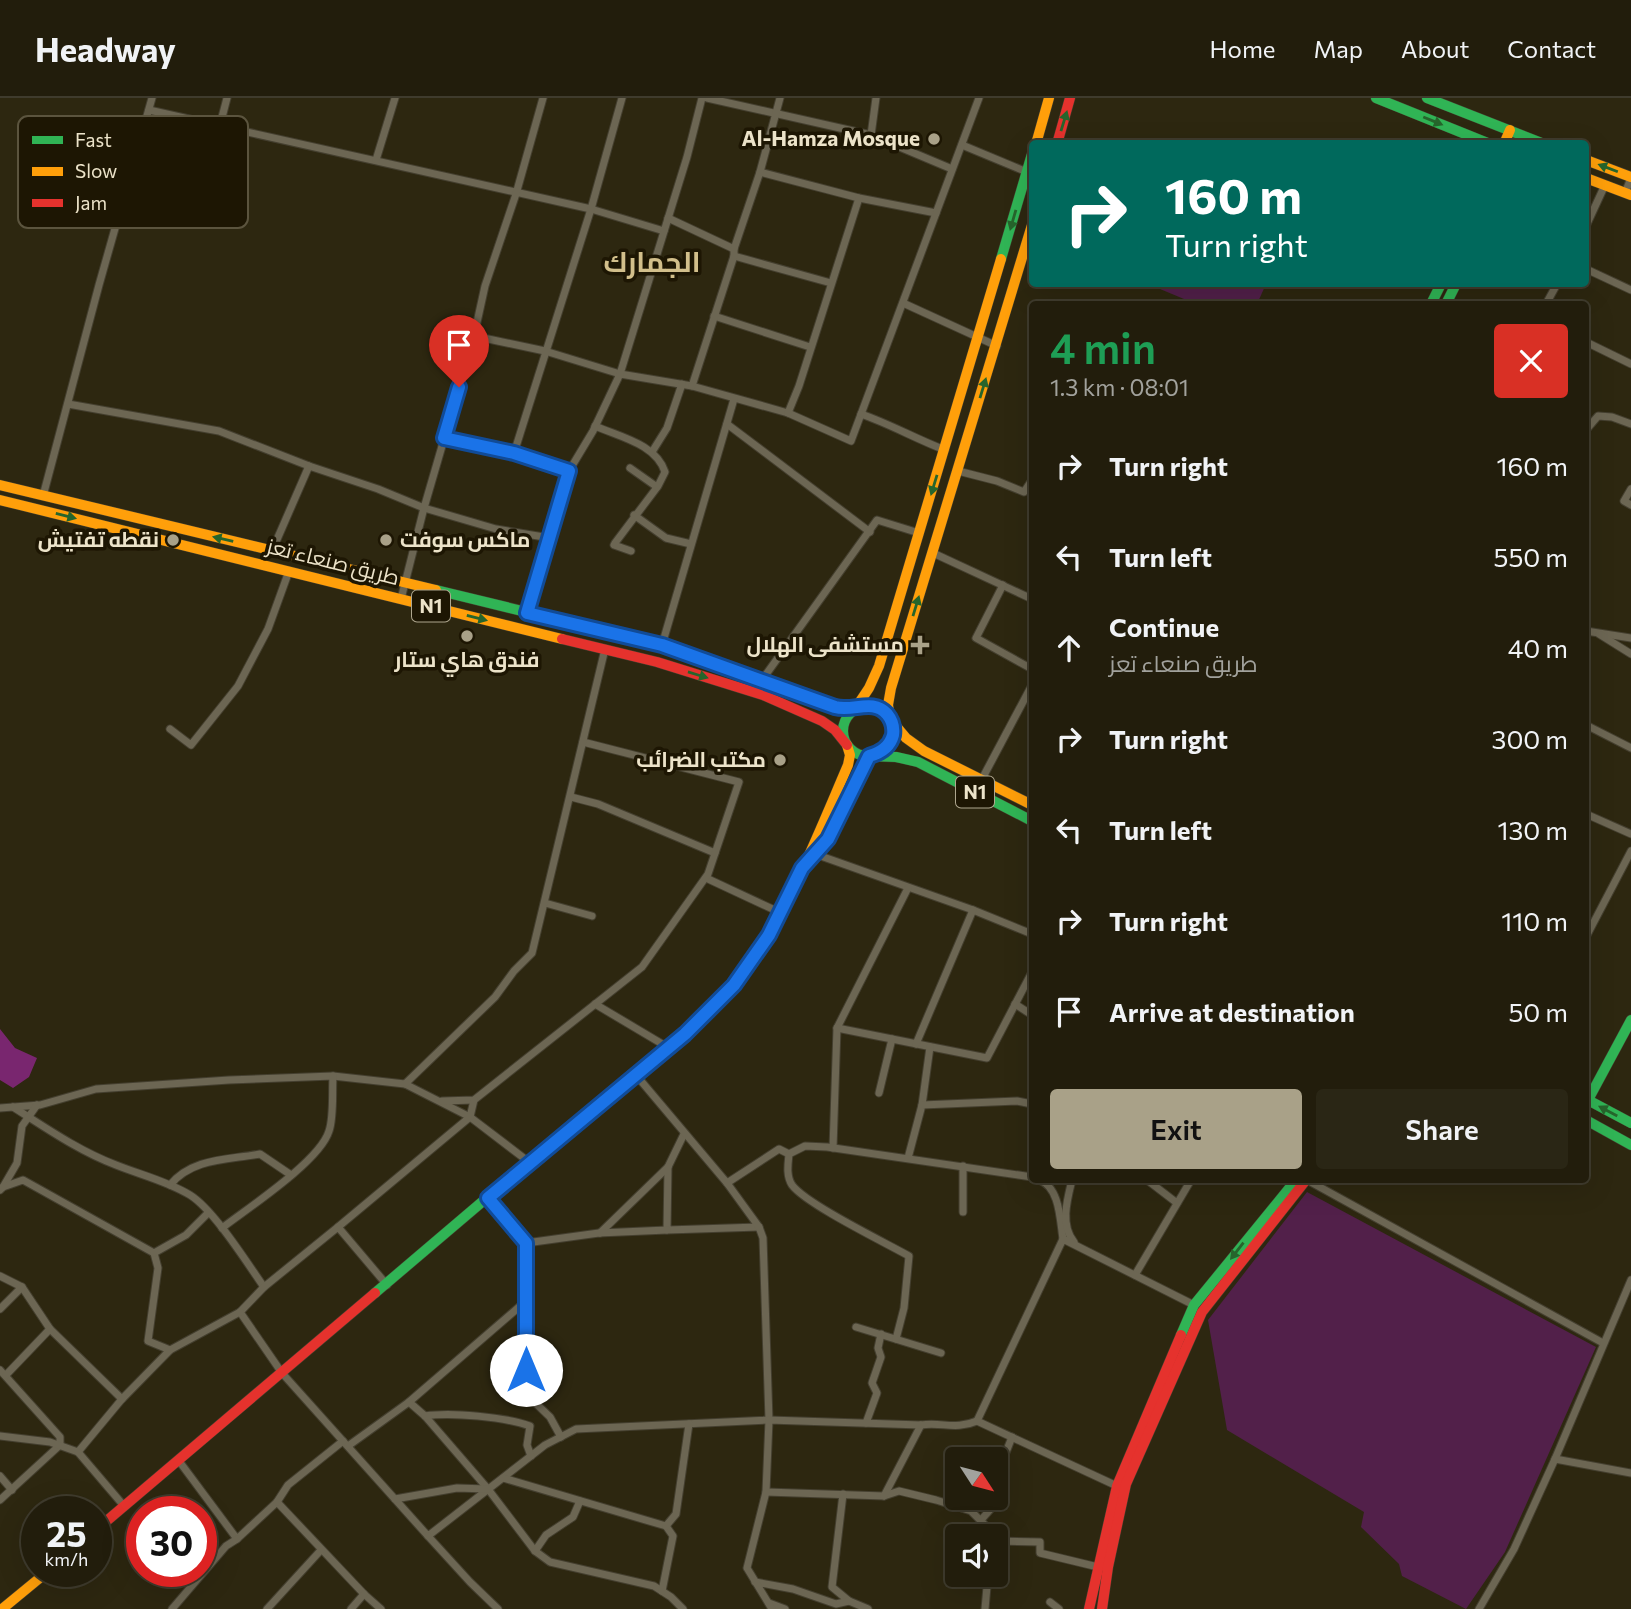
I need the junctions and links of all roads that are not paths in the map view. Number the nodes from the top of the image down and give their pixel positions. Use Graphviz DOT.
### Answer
graph roads {
  1 [pos="152,98"];
  2 [pos="227,98"];
  3 [pos="395,98"];
  4 [pos="543,98"];
  5 [pos="622,98"];
  6 [pos="704,98"];
  7 [pos="779,98"];
  8 [pos="876,98"];
  9 [pos="979,98"];
  10 [pos="1049,98"];
  11 [pos="1070,98"];
  12 [pos="1376,98"];
  13 [pos="1427,98"];
  14 [pos="149,110"];
  15 [pos="777,113"];
  16 [pos="147,116"];
  17 [pos="177,116"];
  18 [pos="222,116"];
  19 [pos="1510,130"];
  20 [pos="248,131"];
  21 [pos="871,135"];
  22 [pos="1520,139"];
  23 [pos="1037,140"];
  24 [pos="1058,140"];
  25 [pos="1480,140"];
  26 [pos="1506,140"];
  27 [pos="962,145"];
  28 [pos="376,160"];
  29 [pos="1589,161"];
  30 [pos="1029,165"];
  31 [pos="952,169"];
  32 [pos="760,172"];
  33 [pos="1027,172"];
  34 [pos="1631,178"];
  35 [pos="1589,179"];
  36 [pos="1605,186"];
  37 [pos="516,194"];
  38 [pos="1628,194"];
  39 [pos="859,198"];
  40 [pos="591,209"];
  41 [pos="936,213"];
  42 [pos="668,218"];
  43 [pos="1589,220"];
  44 [pos="116,228"];
  45 [pos="664,231"];
  46 [pos="1029,235"];
  47 [pos="734,252"];
  48 [pos="1589,270"];
  49 [pos="831,283"];
  50 [pos="1631,290"];
  51 [pos="903,303"];
  52 [pos="714,316"];
  53 [pos="474,336"];
  54 [pos="979,337"];
  55 [pos="1589,343"];
  56 [pos="997,346"];
  57 [pos="810,347"];
  58 [pos="545,351"];
  59 [pos="1631,364"];
  60 [pos="620,374"];
  61 [pos="682,384"];
  62 [pos="692,386"];
  63 [pos="734,399"];
  64 [pos="68,404"];
  65 [pos="788,413"];
  66 [pos="861,414"];
  67 [pos="727,424"];
  68 [pos="1631,424"];
  69 [pos="596,426"];
  70 [pos="1589,426"];
  71 [pos="444,438"];
  72 [pos="945,450"];
  73 [pos="652,452"];
  74 [pos="514,453"];
  75 [pos="309,466"];
  76 [pos="630,468"];
  77 [pos="569,471"];
  78 [pos="958,471"];
  79 [pos="1029,484"];
  80 [pos="0,485"];
  81 [pos="657,487"];
  82 [pos="1631,489"];
  83 [pos="43,496"];
  84 [pos="0,500"];
  85 [pos="1631,505"];
  86 [pos="424,508"];
  87 [pos="634,515"];
  88 [pos="870,532"];
  89 [pos="919,533"];
  90 [pos="550,538"];
  91 [pos="691,544"];
  92 [pos="272,551"];
  93 [pos="631,551"];
  94 [pos="933,553"];
  95 [pos="289,571"];
  96 [pos="403,584"];
  97 [pos="1003,585"];
  98 [pos="1029,598"];
  99 [pos="401,599"];
  100 [pos="527,613"];
  101 [pos="1589,631"];
  102 [pos="1596,632"];
  103 [pos="1631,638"];
  104 [pos="662,645"];
  105 [pos="605,649"];
  106 [pos="1631,654"];
  107 [pos="1029,668"];
  108 [pos="762,680"];
  109 [pos="1029,691"];
  110 [pos="1022,705"];
  111 [pos="1029,708"];
  112 [pos="855,709"];
  113 [pos="890,719"];
  114 [pos="1589,727"];
  115 [pos="170,729"];
  116 [pos="583,743"];
  117 [pos="847,745"];
  118 [pos="1631,748"];
  119 [pos="869,756"];
  120 [pos="982,779"];
  121 [pos="571,797"];
  122 [pos="1029,803"];
  123 [pos="1589,815"];
  124 [pos="1029,819"];
  125 [pos="1631,826"];
  126 [pos="1622,830"];
  127 [pos="1631,834"];
  128 [pos="1631,851"];
  129 [pos="715,853"];
  130 [pos="815,854"];
  131 [pos="802,868"];
  132 [pos="706,878"];
  133 [pos="908,888"];
  134 [pos="545,903"];
  135 [pos="973,909"];
  136 [pos="781,913"];
  137 [pos="592,916"];
  138 [pos="1589,931"];
  139 [pos="1029,933"];
  140 [pos="1029,977"];
  141 [pos="595,1004"];
  142 [pos="1015,1004"];
  143 [pos="1029,1013"];
  144 [pos="1631,1020"];
  145 [pos="837,1028"];
  146 [pos="892,1039"];
  147 [pos="916,1044"];
  148 [pos="930,1046"];
  149 [pos="669,1048"];
  150 [pos="636,1075"];
  151 [pos="333,1076"];
  152 [pos="405,1084"];
  153 [pos="879,1093"];
  154 [pos="1589,1096"];
  155 [pos="474,1100"];
  156 [pos="442,1101"];
  157 [pos="1589,1101"];
  158 [pos="1029,1103"];
  159 [pos="37,1105"];
  160 [pos="922,1105"];
  161 [pos="13,1107"];
  162 [pos="0,1108"];
  163 [pos="29,1117"];
  164 [pos="470,1117"];
  165 [pos="1589,1123"];
  166 [pos="1631,1123"];
  167 [pos="684,1134"];
  168 [pos="1631,1144"];
  169 [pos="833,1148"];
  170 [pos="789,1154"];
  171 [pos="908,1158"];
  172 [pos="529,1163"];
  173 [pos="963,1166"];
  174 [pos="668,1167"];
  175 [pos="291,1175"];
  176 [pos="1029,1177"];
  177 [pos="727,1182"];
  178 [pos="1047,1183"];
  179 [pos="1071,1183"];
  180 [pos="1151,1183"];
  181 [pos="1189,1183"];
  182 [pos="1294,1183"];
  183 [pos="1305,1183"];
  184 [pos="1312,1183"];
  185 [pos="170,1185"];
  186 [pos="1,1187"];
  187 [pos="488,1198"];
  188 [pos="1177,1203"];
  189 [pos="963,1212"];
  190 [pos="208,1213"];
  191 [pos="338,1227"];
  192 [pos="759,1227"];
  193 [pos="222,1228"];
  194 [pos="667,1230"];
  195 [pos="599,1233"];
  196 [pos="1063,1238"];
  197 [pos="526,1243"];
  198 [pos="1077,1246"];
  199 [pos="154,1253"];
  200 [pos="1135,1275"];
  201 [pos="0,1276"];
  202 [pos="1631,1280"];
  203 [pos="387,1284"];
  204 [pos="22,1287"];
  205 [pos="264,1287"];
  206 [pos="526,1301"];
  207 [pos="1194,1305"];
  208 [pos="0,1309"];
  209 [pos="240,1312"];
  210 [pos="856,1326"];
  211 [pos="50,1329"];
  212 [pos="881,1334"];
  213 [pos="896,1339"];
  214 [pos="1603,1343"];
  215 [pos="170,1350"];
  216 [pos="941,1353"];
  217 [pos="3,1372"];
  218 [pos="282,1373"];
  219 [pos="122,1399"];
  220 [pos="409,1402"];
  221 [pos="425,1416"];
  222 [pos="769,1420"];
  223 [pos="977,1421"];
  224 [pos="866,1423"];
  225 [pos="689,1424"];
  226 [pos="921,1425"];
  227 [pos="0,1436"];
  228 [pos="561,1437"];
  229 [pos="1012,1437"];
  230 [pos="345,1443"];
  231 [pos="60,1446"];
  232 [pos="78,1452"];
  233 [pos="531,1456"];
  234 [pos="1555,1459"];
  235 [pos="179,1461"];
  236 [pos="1631,1473"];
  237 [pos="0,1476"];
  238 [pos="503,1478"];
  239 [pos="1117,1486"];
  240 [pos="488,1489"];
  241 [pos="12,1490"];
  242 [pos="766,1492"];
  243 [pos="843,1494"];
  244 [pos="884,1496"];
  245 [pos="395,1499"];
  246 [pos="0,1500"];
  247 [pos="580,1501"];
  248 [pos="277,1502"];
  249 [pos="124,1506"];
  250 [pos="112,1516"];
  251 [pos="981,1520"];
  252 [pos="985,1524"];
  253 [pos="666,1526"];
  254 [pos="428,1536"];
  255 [pos="237,1539"];
  256 [pos="1008,1541"];
  257 [pos="321,1550"];
  258 [pos="535,1551"];
  259 [pos="1098,1567"];
  260 [pos="755,1582"];
  261 [pos="28,1587"];
  262 [pos="987,1587"];
  263 [pos="662,1591"];
  264 [pos="364,1594"];
  265 [pos="849,1601"];
  266 [pos="1051,1602"];
  267 [pos="3,1606"];
  268 [pos="770,1606"];
  269 [pos="172,1609"];
  270 [pos="267,1609"];
  271 [pos="351,1609"];
  272 [pos="382,1609"];
  273 [pos="498,1609"];
  274 [pos="683,1609"];
  275 [pos="785,1609"];
  276 [pos="868,1609"];
  277 [pos="985,1609"];
  278 [pos="1059,1609"];
  279 [pos="1089,1609"];
  280 [pos="1102,1609"];
  281 [pos="1479,1609"];
  1 -- 14 [label="street"];
  2 -- 18 [label="street"];
  3 -- 28 [label="street"];
  4 -- 37 [label="street"];
  5 -- 40 [label="street"];
  6 -- 15 [label="street"];
  6 -- 42 [label="street"];
  7 -- 15 [label="street"];
  8 -- 21 [label="street"];
  9 -- 27 [label="street"];
  10 -- 23 [label="main road"];
  24 -- 11 [label="main road, one-way"];
  12 -- 25 [label="main road, one-way"];
  13 -- 19 [label="main road"];
  14 -- 16 [label="street"];
  14 -- 17 [label="street"];
  15 -- 21 [label="street"];
  15 -- 32 [label="street"];
  19 -- 22 [label="main road"];
  19 -- 26 [label="main road"];
  20 -- 28 [label="street"];
  21 -- 31 [label="street"];
  27 -- 31 [label="street"];
  27 -- 33 [label="street"];
  28 -- 37 [label="street"];
  34 -- 29 [label="main road, one-way"];
  30 -- 33 [label="main road"];
  31 -- 41 [label="street"];
  32 -- 39 [label="street"];
  32 -- 47 [label="street"];
  33 -- 54 [label="main road, one-way"];
  34 -- 38 [label="street"];
  35 -- 36 [label="main road"];
  36 -- 38 [label="main road"];
  36 -- 43 [label="street"];
  37 -- 40 [label="street"];
  37 -- 53 [label="street"];
  39 -- 41 [label="street"];
  39 -- 49 [label="street"];
  40 -- 45 [label="street"];
  40 -- 58 [label="street"];
  41 -- 51 [label="street"];
  42 -- 45 [label="street"];
  42 -- 47 [label="street"];
  44 -- 64 [label="street"];
  45 -- 60 [label="street"];
  46 -- 56 [label="main road"];
  47 -- 49 [label="street"];
  47 -- 52 [label="street"];
  48 -- 50 [label="street"];
  49 -- 57 [label="street"];
  51 -- 54 [label="street"];
  51 -- 66 [label="street"];
  52 -- 57 [label="street"];
  52 -- 62 [label="street"];
  53 -- 58 [label="street"];
  53 -- 71 [label="street"];
  54 -- 56 [label="street"];
  54 -- 72 [label="main road"];
  55 -- 59 [label="street"];
  78 -- 56 [label="main road, one-way"];
  57 -- 65 [label="street"];
  58 -- 60 [label="street"];
  58 -- 74 [label="street"];
  60 -- 61 [label="street"];
  60 -- 69 [label="street"];
  61 -- 62 [label="street"];
  61 -- 73 [label="street"];
  62 -- 63 [label="street"];
  63 -- 65 [label="street"];
  63 -- 67 [label="street"];
  64 -- 75 [label="street"];
  64 -- 83 [label="street"];
  65 -- 66 [label="street"];
  66 -- 72 [label="street"];
  67 -- 88 [label="street"];
  67 -- 91 [label="street"];
  68 -- 70 [label="street"];
  69 -- 73 [label="street"];
  69 -- 77 [label="street"];
  71 -- 74 [label="street"];
  71 -- 86 [label="street"];
  72 -- 89 [label="main road, one-way"];
  73 -- 81 [label="street"];
  74 -- 77 [label="street"];
  75 -- 86 [label="street"];
  75 -- 92 [label="street"];
  76 -- 81 [label="street"];
  77 -- 90 [label="street"];
  78 -- 79 [label="street"];
  78 -- 94 [label="main road"];
  80 -- 83 [label="main road, طريق صنعاء تعز / N1"];
  81 -- 87 [label="street"];
  82 -- 85 [label="street"];
  92 -- 83 [label="main road, طريق صنعاء تعز / N1, one-way"];
  84 -- 95 [label="main road, طريق صنعاء تعز / N1, one-way"];
  86 -- 90 [label="street"];
  86 -- 96 [label="street"];
  87 -- 91 [label="street"];
  87 -- 93 [label="street"];
  88 -- 89 [label="street"];
  88 -- 108 [label="street"];
  89 -- 112 [label="main road"];
  90 -- 100 [label="street"];
  91 -- 104 [label="street"];
  92 -- 96 [label="main road, طريق صنعاء تعز / N1"];
  94 -- 97 [label="street"];
  113 -- 94 [label="main road, one-way"];
  95 -- 99 [label="main road, طريق صنعاء تعز / N1"];
  95 -- 115 [label="street"];
  96 -- 99 [label="street"];
  96 -- 100 [label="main road, طريق صنعاء تعز / N1"];
  97 -- 98 [label="street"];
  97 -- 107 [label="street"];
  99 -- 105 [label="main road, طريق صنعاء تعز / N1, one-way"];
  100 -- 104 [label="main road, طريق صنعاء تعز / N1"];
  101 -- 102 [label="street"];
  102 -- 103 [label="street"];
  102 -- 106 [label="street"];
  104 -- 108 [label="main road, طريق صنعاء تعز / N1"];
  105 -- 116 [label="street"];
  105 -- 117 [label="main road, طريق صنعاء تعز / N1, one-way"];
  108 -- 112 [label="main road, طريق صنعاء تعز / N1"];
  109 -- 110 [label="street"];
  110 -- 111 [label="street"];
  110 -- 120 [label="street"];
  112 -- 113 [label="main road"];
  112 -- 117 [label="main road"];
  113 -- 119 [label="main road"];
  113 -- 120 [label="main road, N1"];
  114 -- 118 [label="street"];
  116 -- 121 [label="street"];
  116 -- 129 [label="street"];
  117 -- 119 [label="main road"];
  117 -- 131 [label="main road"];
  119 -- 124 [label="main road, N1"];
  119 -- 130 [label="main road"];
  120 -- 122 [label="main road, N1"];
  121 -- 129 [label="street"];
  121 -- 134 [label="street"];
  123 -- 126 [label="street"];
  125 -- 126 [label="street"];
  126 -- 127 [label="street"];
  128 -- 138 [label="street"];
  129 -- 132 [label="street"];
  130 -- 131 [label="main road"];
  130 -- 133 [label="street"];
  131 -- 136 [label="main road"];
  132 -- 136 [label="street"];
  132 -- 141 [label="street"];
  133 -- 135 [label="street"];
  133 -- 145 [label="street"];
  134 -- 137 [label="street"];
  134 -- 152 [label="street"];
  135 -- 139 [label="street"];
  135 -- 147 [label="street"];
  136 -- 149 [label="main road"];
  140 -- 142 [label="street"];
  141 -- 149 [label="street"];
  141 -- 155 [label="street"];
  142 -- 143 [label="street"];
  142 -- 148 [label="street"];
  144 -- 154 [label="main road"];
  145 -- 146 [label="street"];
  145 -- 169 [label="street"];
  146 -- 147 [label="street"];
  146 -- 153 [label="street"];
  147 -- 148 [label="street"];
  148 -- 160 [label="street"];
  149 -- 150 [label="main road"];
  150 -- 167 [label="street"];
  150 -- 172 [label="main road"];
  151 -- 152 [label="street"];
  151 -- 159 [label="street"];
  151 -- 175 [label="street"];
  152 -- 156 [label="street"];
  155 -- 156 [label="street"];
  155 -- 164 [label="street"];
  156 -- 164 [label="street"];
  166 -- 157 [label="main road, one-way"];
  158 -- 160 [label="street"];
  159 -- 161 [label="street"];
  159 -- 163 [label="street"];
  160 -- 171 [label="street"];
  161 -- 162 [label="street"];
  161 -- 163 [label="street"];
  163 -- 185 [label="street"];
  163 -- 186 [label="street"];
  164 -- 172 [label="street"];
  164 -- 191 [label="street"];
  165 -- 168 [label="main road"];
  167 -- 174 [label="street"];
  167 -- 177 [label="street"];
  169 -- 170 [label="street"];
  169 -- 171 [label="street"];
  170 -- 177 [label="street"];
  170 -- 213 [label="street"];
  171 -- 173 [label="street"];
  172 -- 187 [label="main road"];
  173 -- 176 [label="street"];
  173 -- 189 [label="street"];
  174 -- 194 [label="street"];
  174 -- 195 [label="street"];
  175 -- 185 [label="street"];
  175 -- 193 [label="street"];
  177 -- 192 [label="street"];
  178 -- 196 [label="street"];
  179 -- 198 [label="street"];
  180 -- 188 [label="street"];
  181 -- 188 [label="street"];
  182 -- 207 [label="main road, one-way"];
  183 -- 280 [label="main road"];
  184 -- 214 [label="street"];
  185 -- 190 [label="street"];
  186 -- 199 [label="street"];
  187 -- 197 [label="street"];
  187 -- 203 [label="main road"];
  188 -- 200 [label="street"];
  190 -- 193 [label="street"];
  190 -- 199 [label="street"];
  191 -- 203 [label="street"];
  191 -- 205 [label="street"];
  192 -- 194 [label="street"];
  192 -- 222 [label="street"];
  193 -- 205 [label="street"];
  194 -- 195 [label="street"];
  195 -- 197 [label="street"];
  196 -- 198 [label="street"];
  196 -- 223 [label="street"];
  197 -- 206 [label="street"];
  198 -- 200 [label="street"];
  199 -- 215 [label="street"];
  200 -- 207 [label="street"];
  201 -- 204 [label="street"];
  202 -- 214 [label="street"];
  203 -- 218 [label="main road"];
  204 -- 208 [label="street"];
  204 -- 211 [label="street"];
  205 -- 209 [label="street"];
  206 -- 220 [label="street"];
  206 -- 228 [label="street"];
  207 -- 239 [label="main road"];
  209 -- 215 [label="street"];
  209 -- 218 [label="street"];
  210 -- 212 [label="street"];
  211 -- 217 [label="street"];
  211 -- 219 [label="street"];
  212 -- 213 [label="street"];
  212 -- 224 [label="street"];
  213 -- 216 [label="street"];
  214 -- 234 [label="street"];
  215 -- 219 [label="street"];
  217 -- 231 [label="street"];
  218 -- 230 [label="street"];
  218 -- 235 [label="main road"];
  219 -- 232 [label="street"];
  220 -- 221 [label="street"];
  220 -- 230 [label="street"];
  221 -- 233 [label="street"];
  221 -- 240 [label="street"];
  222 -- 224 [label="street"];
  222 -- 225 [label="street"];
  222 -- 242 [label="street"];
  223 -- 226 [label="street"];
  223 -- 229 [label="street"];
  224 -- 226 [label="street"];
  225 -- 228 [label="street"];
  225 -- 253 [label="street"];
  226 -- 244 [label="street"];
  227 -- 231 [label="street"];
  228 -- 233 [label="street"];
  229 -- 239 [label="street"];
  229 -- 251 [label="street"];
  230 -- 245 [label="street"];
  230 -- 248 [label="street"];
  231 -- 232 [label="street"];
  231 -- 241 [label="street"];
  232 -- 249 [label="street"];
  233 -- 238 [label="street"];
  234 -- 236 [label="street"];
  234 -- 281 [label="street"];
  235 -- 249 [label="main road"];
  235 -- 255 [label="street"];
  237 -- 241 [label="street"];
  238 -- 240 [label="street"];
  238 -- 247 [label="street"];
  239 -- 259 [label="main road"];
  240 -- 245 [label="street"];
  240 -- 254 [label="street"];
  240 -- 258 [label="street"];
  241 -- 246 [label="street"];
  242 -- 243 [label="street"];
  242 -- 260 [label="street"];
  243 -- 244 [label="street"];
  243 -- 265 [label="street"];
  244 -- 251 [label="street"];
  245 -- 254 [label="street"];
  247 -- 253 [label="street"];
  247 -- 258 [label="street"];
  248 -- 255 [label="street"];
  248 -- 257 [label="street"];
  249 -- 250 [label="main road"];
  251 -- 252 [label="street"];
  253 -- 263 [label="street"];
  254 -- 273 [label="street"];
  255 -- 269 [label="street"];
  256 -- 259 [label="street"];
  257 -- 264 [label="street"];
  257 -- 270 [label="street"];
  258 -- 263 [label="street"];
  259 -- 279 [label="main road"];
  260 -- 265 [label="street"];
  260 -- 268 [label="street"];
  261 -- 267 [label="main road"];
  262 -- 277 [label="street"];
  263 -- 274 [label="street"];
  264 -- 271 [label="street"];
  264 -- 272 [label="street"];
  265 -- 276 [label="street"];
  266 -- 278 [label="street"];
  268 -- 275 [label="street"];
}
